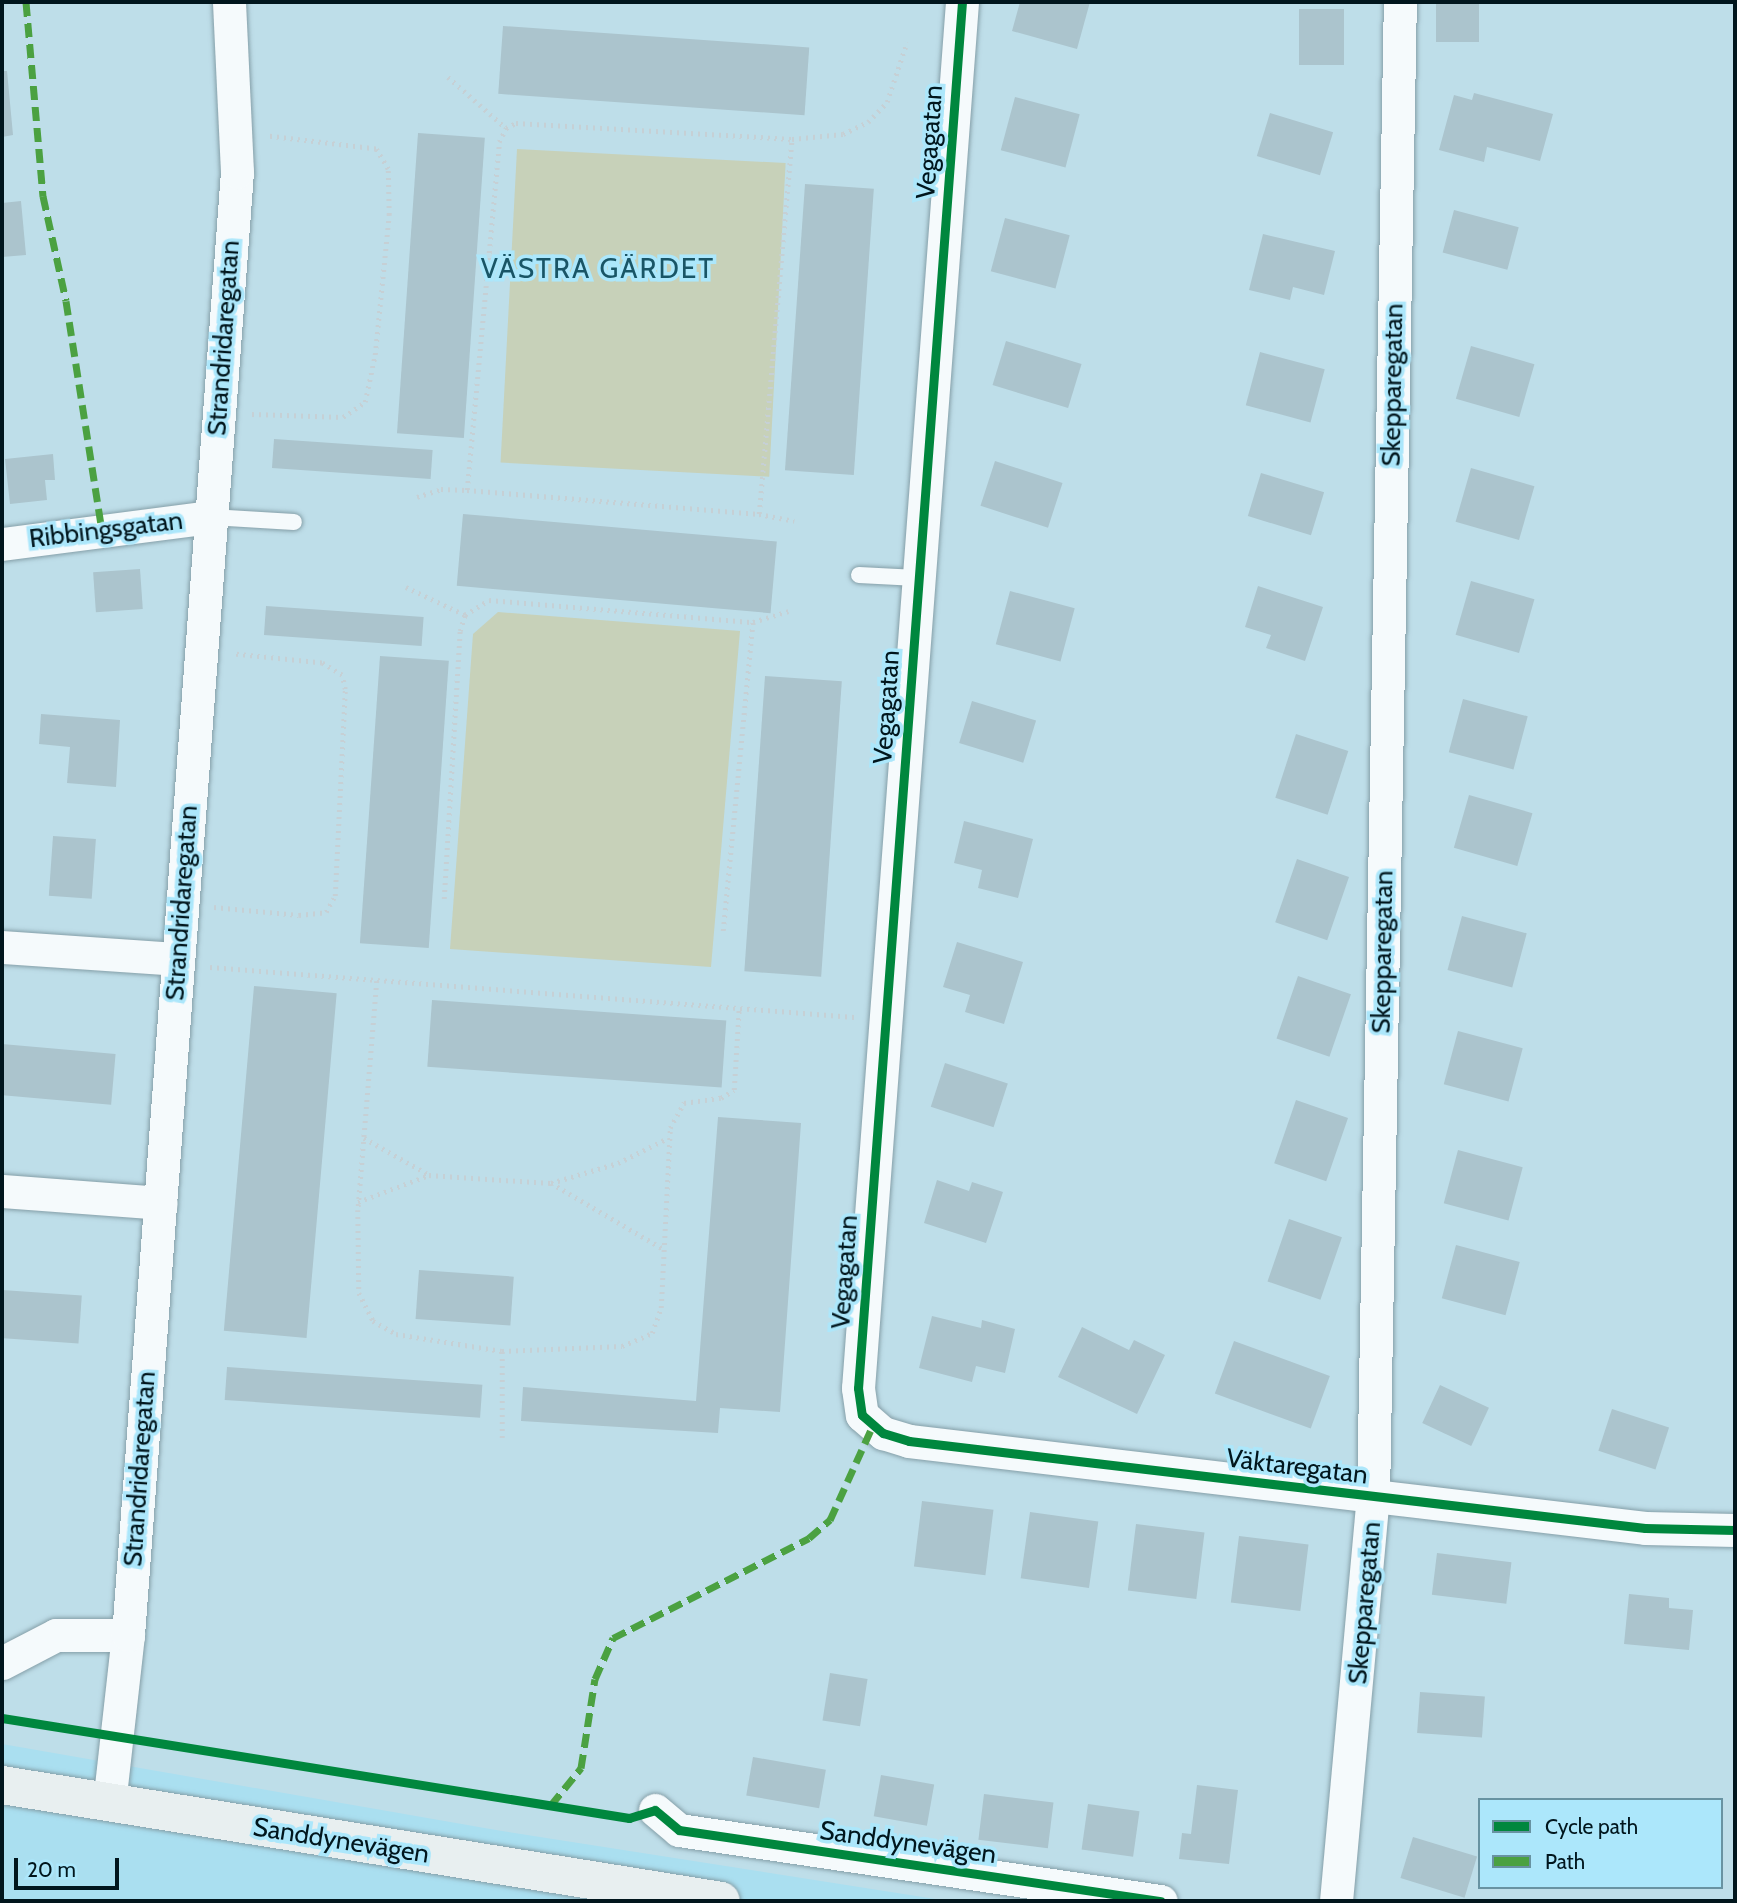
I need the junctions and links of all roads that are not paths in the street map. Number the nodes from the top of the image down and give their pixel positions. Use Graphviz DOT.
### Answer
graph roads {
  1 [pos="229,2"];
  2 [pos="962,2"];
  3 [pos="1400,2"];
  4 [pos="211,517"];
  5 [pos="295,522"];
  6 [pos="2,544"];
  7 [pos="859,575"];
  8 [pos="917,578"];
  9 [pos="2,947"];
  10 [pos="190,962"];
  11 [pos="2,1191"];
  12 [pos="161,1203"];
  13 [pos="862,1415"];
  14 [pos="1373,1497"];
  15 [pos="1735,1530"];
  16 [pos="128,1635"];
  17 [pos="2,1663"];
  18 [pos="2,1785"];
  19 [pos="109,1804"];
  20 [pos="655,1810"];
  21 [pos="721,1901"];
  22 [pos="1161,1901"];
  23 [pos="1336,1901"];
  1 -- 4 [label="street, Strandridaregatan"];
  2 -- 8 [label="street, Vegagatan"];
  3 -- 14 [label="street, Skepparegatan"];
  4 -- 5 [label="lane"];
  4 -- 6 [label="street, Ribbingsgatan"];
  4 -- 10 [label="street, Strandridaregatan"];
  7 -- 8 [label="lane"];
  8 -- 13 [label="street, Vegagatan"];
  9 -- 10 [label="street"];
  10 -- 12 [label="street, Strandridaregatan"];
  11 -- 12 [label="street"];
  12 -- 16 [label="street, Strandridaregatan"];
  13 -- 14 [label="street, Väktaregatan"];
  14 -- 15 [label="street, Väktaregatan"];
  14 -- 23 [label="street, Skepparegatan"];
  16 -- 17 [label="street"];
  16 -- 19 [label="street, Strandridaregatan"];
  18 -- 19 [label="street, Sanddynevägen"];
  19 -- 21 [label="street, Sanddynevägen"];
  20 -- 22 [label="street, Sanddynevägen"];
}
